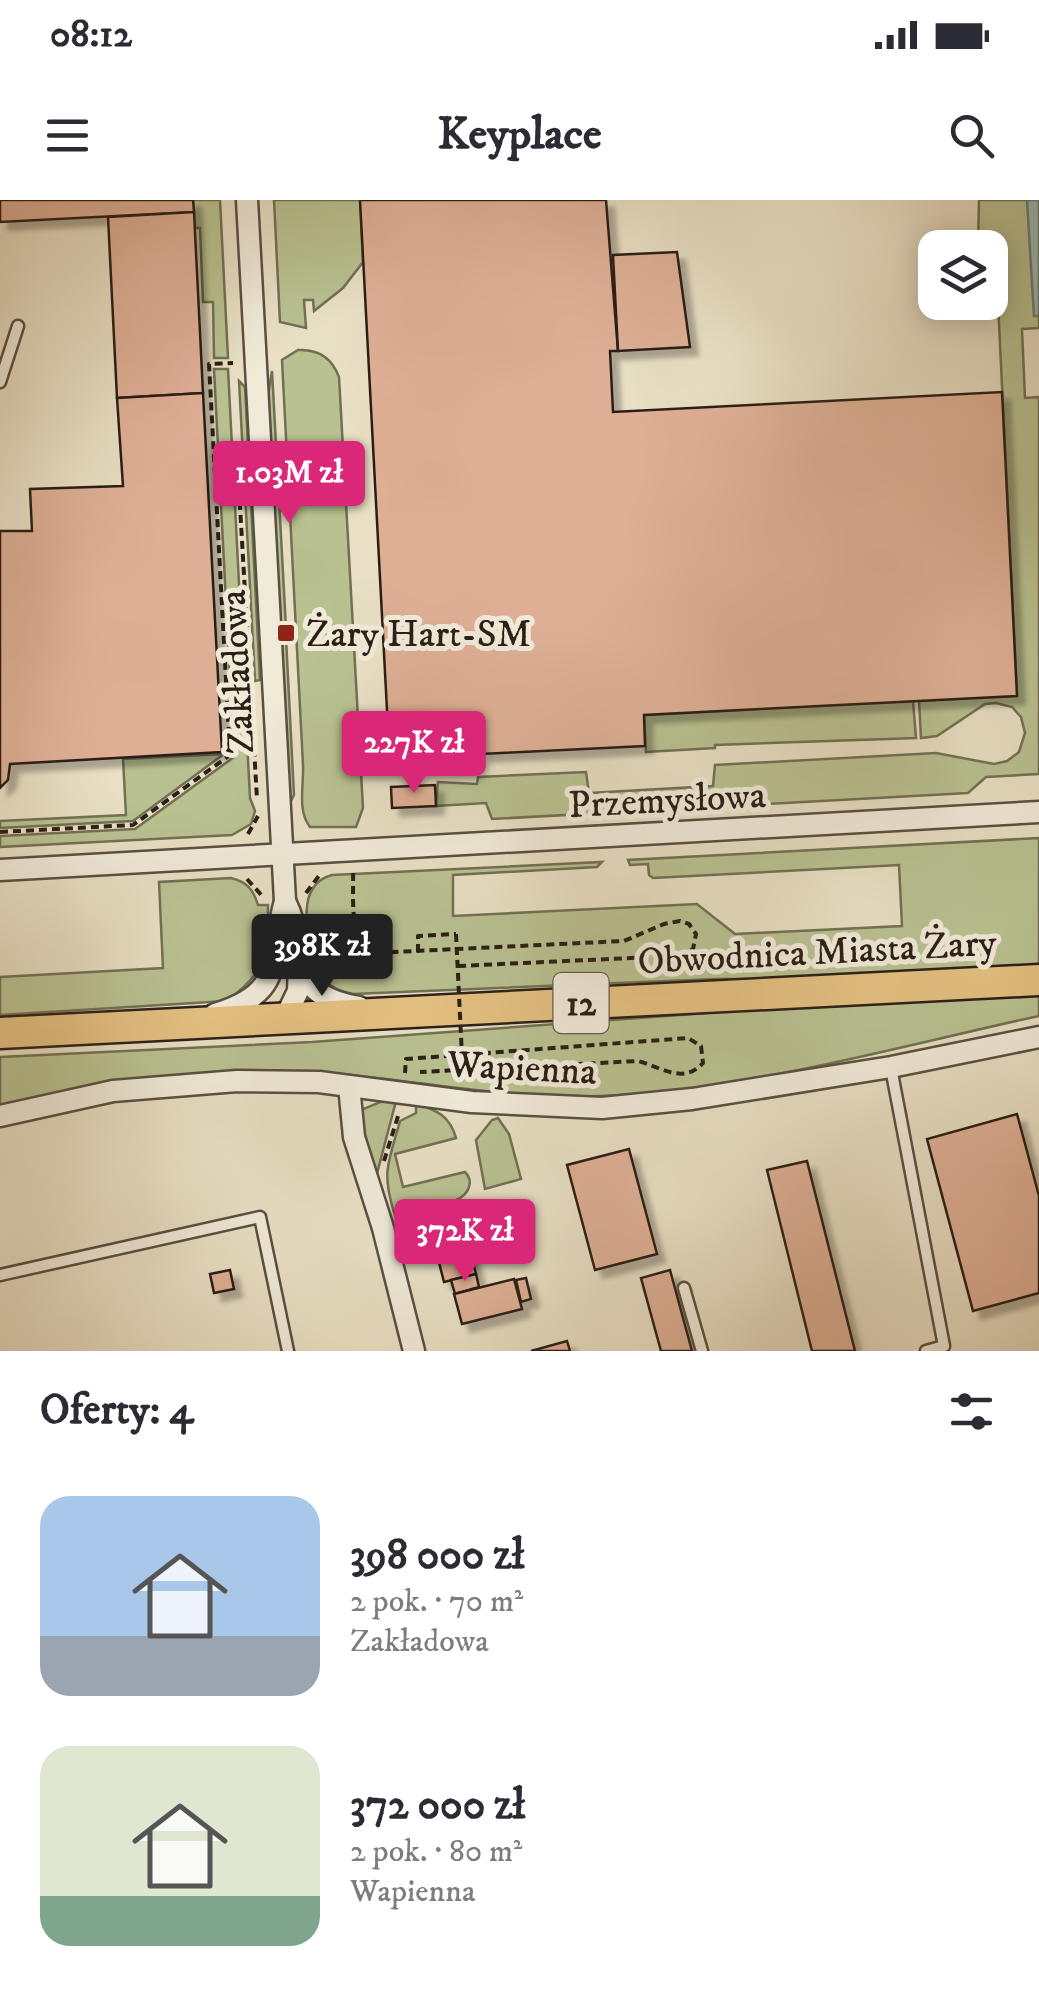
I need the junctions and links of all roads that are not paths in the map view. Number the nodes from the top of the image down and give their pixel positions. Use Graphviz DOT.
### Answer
graph roads {
  1 [pos="247,200"];
  2 [pos="18,326"];
  3 [pos="0,382"];
  4 [pos="1039,812"];
  5 [pos="280,855"];
  6 [pos="0,870"];
  7 [pos="285,901"];
  8 [pos="274,964"];
  9 [pos="299,966"];
  10 [pos="1039,980"];
  11 [pos="386,1012"];
  12 [pos="285,1018"];
  13 [pos="189,1022"];
  14 [pos="0,1033"];
  15 [pos="1039,1038"];
  16 [pos="891,1066"];
  17 [pos="348,1086"];
  18 [pos="0,1116"];
  19 [pos="0,1274"];
  20 [pos="684,1288"];
  21 [pos="288,1351"];
  22 [pos="414,1351"];
  23 [pos="702,1351"];
  24 [pos="926,1351"];
  1 -- 5 [label="street, Zakładowa"];
  2 -- 3 [label="lane"];
  4 -- 5 [label="street, Przemysłowa"];
  5 -- 6 [label="street, Przemysłowa"];
  5 -- 7 [label="street, Zakładowa"];
  7 -- 8 [label="street, Zakładowa"];
  7 -- 9 [label="street, Zakładowa"];
  8 -- 12 [label="street, Zakładowa"];
  8 -- 13 [label="street, Zakładowa"];
  9 -- 11 [label="street"];
  9 -- 12 [label="street, Zakładowa"];
  10 -- 11 [label="main road, Obwodnica Miasta Żary / 12"];
  11 -- 12 [label="main road, Obwodnica Miasta Żary / 12"];
  12 -- 13 [label="main road, Obwodnica Miasta Żary / 12"];
  13 -- 14 [label="main road, Obwodnica Miasta Żary / 12"];
  15 -- 16 [label="street, Wapienna"];
  16 -- 17 [label="street, Wapienna"];
  16 -- 24 [label="lane"];
  17 -- 18 [label="street, Wapienna"];
  17 -- 22 [label="street"];
  19 -- 21 [label="lane"];
  20 -- 23 [label="lane"];
}
